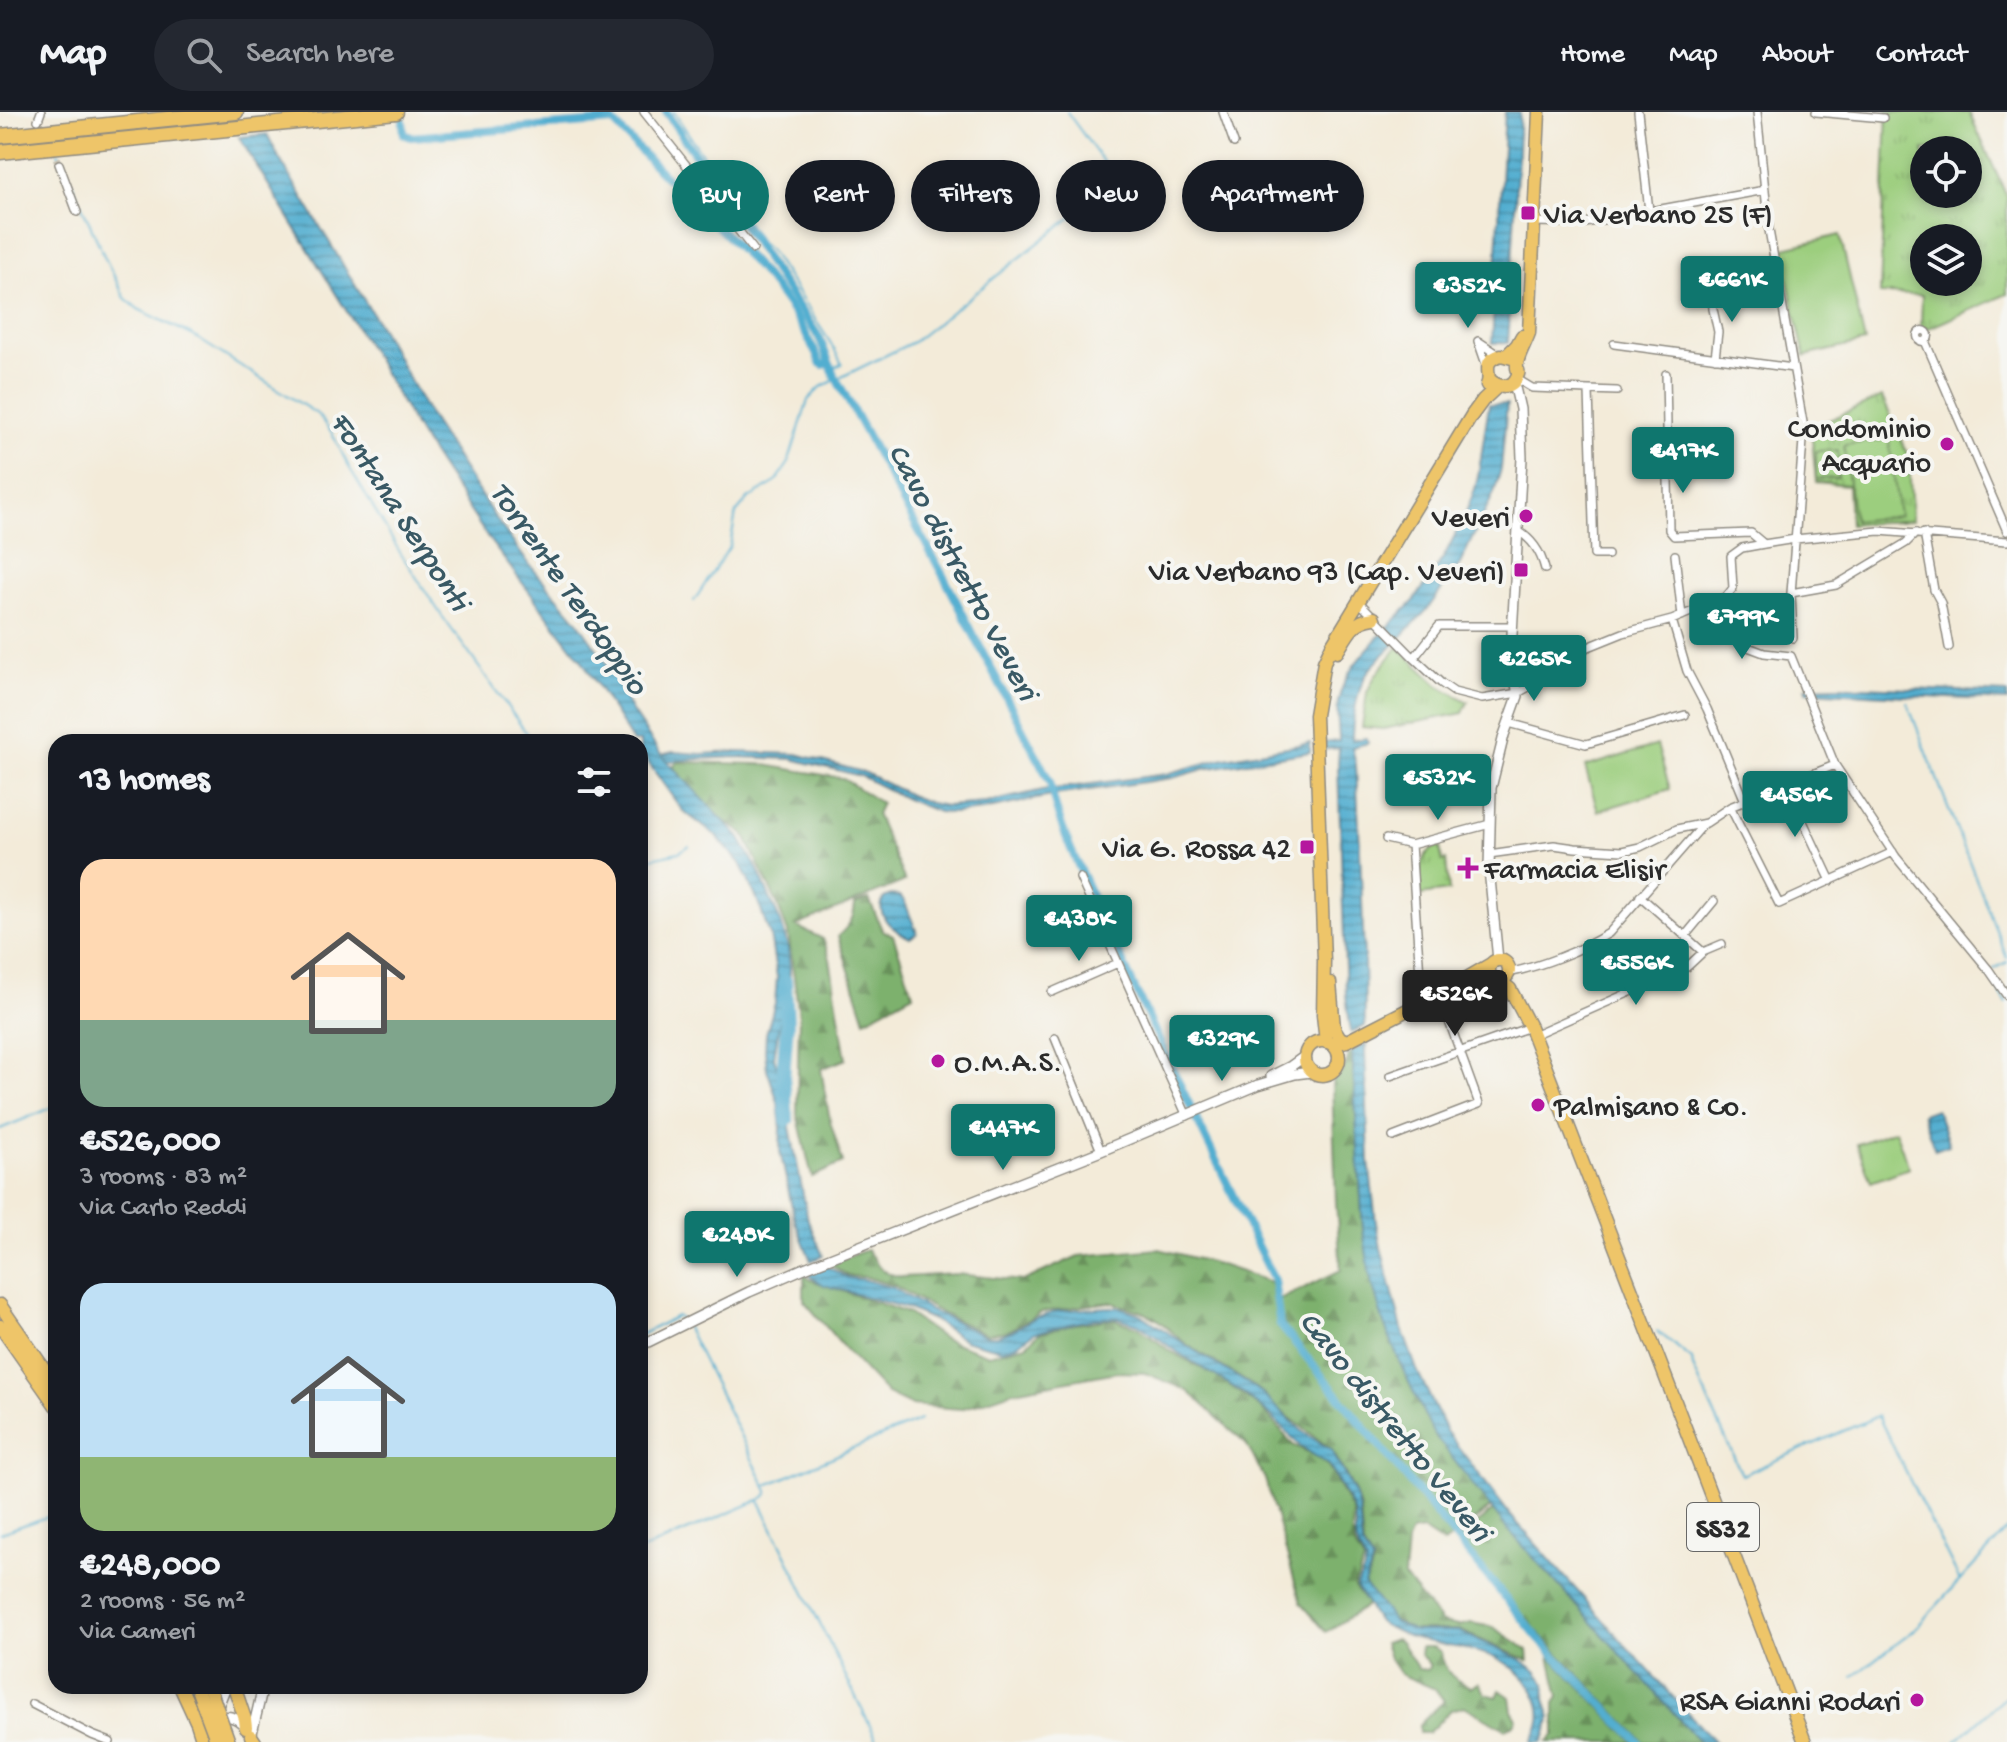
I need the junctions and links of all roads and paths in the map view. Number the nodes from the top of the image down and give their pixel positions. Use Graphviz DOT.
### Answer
graph roads {
  1 [pos="236,112"];
  2 [pos="396,112"];
  3 [pos="644,112"];
  4 [pos="1223,112"];
  5 [pos="1539,112"];
  6 [pos="1638,112"];
  7 [pos="1757,112"];
  8 [pos="1816,112"];
  9 [pos="1883,118"];
  10 [pos="43,122"];
  11 [pos="0,136"];
  12 [pos="1234,143"];
  13 [pos="0,152"];
  14 [pos="59,164"];
  15 [pos="1765,190"];
  16 [pos="1649,211"];
  17 [pos="77,212"];
  18 [pos="1534,222"];
  19 [pos="753,249"];
  20 [pos="1531,273"];
  21 [pos="1712,289"];
  22 [pos="1925,341"];
  23 [pos="1614,344"];
  24 [pos="1503,356"];
  25 [pos="1715,358"];
  26 [pos="1517,364"];
  27 [pos="1793,368"];
  28 [pos="1666,374"];
  29 [pos="1492,378"];
  30 [pos="1515,381"];
  31 [pos="1589,391"];
  32 [pos="1617,391"];
  33 [pos="1518,531"];
  34 [pos="2007,531"];
  35 [pos="1920,533"];
  36 [pos="1795,539"];
  37 [pos="2007,541"];
  38 [pos="1764,544"];
  39 [pos="1608,555"];
  40 [pos="1675,555"];
  41 [pos="1545,569"];
  42 [pos="1791,593"];
  43 [pos="1726,597"];
  44 [pos="1358,601"];
  45 [pos="1682,616"];
  46 [pos="1374,618"];
  47 [pos="1672,620"];
  48 [pos="1513,626"];
  49 [pos="1793,638"];
  50 [pos="1949,647"];
  51 [pos="1414,658"];
  52 [pos="1512,658"];
  53 [pos="1543,670"];
  54 [pos="1321,679"];
  55 [pos="1518,693"];
  56 [pos="1685,715"];
  57 [pos="1509,723"];
  58 [pos="1835,765"];
  59 [pos="1786,785"];
  60 [pos="1745,801"];
  61 [pos="1730,807"];
  62 [pos="1706,823"];
  63 [pos="1490,824"];
  64 [pos="1386,839"];
  65 [pos="1411,845"];
  66 [pos="1893,852"];
  67 [pos="1489,854"];
  68 [pos="1080,878"];
  69 [pos="1831,881"];
  70 [pos="1640,896"];
  71 [pos="1714,901"];
  72 [pos="1685,936"];
  73 [pos="1722,944"];
  74 [pos="1703,952"];
  75 [pos="1324,961"];
  76 [pos="1494,962"];
  77 [pos="1118,963"];
  78 [pos="1420,975"];
  79 [pos="1500,977"];
  80 [pos="1052,992"];
  81 [pos="1439,994"];
  82 [pos="2007,996"];
  83 [pos="1416,1005"];
  84 [pos="1529,1025"];
  85 [pos="1055,1038"];
  86 [pos="1347,1041"];
  87 [pos="1328,1046"];
  88 [pos="1461,1053"];
  89 [pos="1305,1056"];
  90 [pos="1311,1072"];
  91 [pos="1390,1076"];
  92 [pos="1258,1085"];
  93 [pos="1192,1114"];
  94 [pos="1393,1137"];
  95 [pos="1101,1151"];
  96 [pos="0,1305"];
  97 [pos="0,1326"];
  98 [pos="648,1342"];
  99 [pos="48,1374"];
  100 [pos="48,1395"];
  101 [pos="184,1694"];
  102 [pos="199,1694"];
  103 [pos="212,1694"];
  104 [pos="223,1694"];
  105 [pos="237,1694"];
  106 [pos="261,1694"];
  107 [pos="32,1704"];
  108 [pos="213,1721"];
  109 [pos="251,1737"];
  110 [pos="110,1742"];
  111 [pos="204,1742"];
  112 [pos="217,1742"];
  113 [pos="229,1742"];
  114 [pos="1805,1742"];
  1 -- 10 [label="highway"];
  2 -- 13 [label="highway"];
  3 -- 19 [label="street"];
  4 -- 12 [label="street"];
  5 -- 18 [label="main road"];
  6 -- 16 [label="street"];
  7 -- 15 [label="street"];
  8 -- 9 [label="street"];
  10 -- 11 [label="highway"];
  14 -- 17 [label="street"];
  15 -- 16 [label="street"];
  15 -- 27 [label="street"];
  16 -- 18 [label="street"];
  18 -- 20 [label="main road"];
  20 -- 24 [label="main road"];
  20 -- 26 [label="main road"];
  21 -- 25 [label="street"];
  22 -- 34 [label="street"];
  23 -- 25 [label="street"];
  24 -- 26 [label="main road"];
  24 -- 29 [label="main road"];
  24 -- 29 [label="street"];
  25 -- 27 [label="street"];
  26 -- 30 [label="main road"];
  27 -- 36 [label="street"];
  28 -- 38 [label="street"];
  29 -- 30 [label="main road"];
  29 -- 44 [label="main road"];
  30 -- 31 [label="street"];
  30 -- 33 [label="street"];
  31 -- 32 [label="street"];
  31 -- 39 [label="street"];
  33 -- 41 [label="street"];
  33 -- 48 [label="street"];
  35 -- 36 [label="street"];
  35 -- 37 [label="street"];
  35 -- 42 [label="street"];
  35 -- 50 [label="street"];
  36 -- 38 [label="street"];
  36 -- 42 [label="street"];
  38 -- 43 [label="street"];
  40 -- 45 [label="street"];
  42 -- 49 [label="street"];
  43 -- 45 [label="street"];
  43 -- 58 [label="street"];
  44 -- 46 [label="street"];
  44 -- 54 [label="main road"];
  45 -- 47 [label="street"];
  46 -- 51 [label="street"];
  46 -- 54 [label="main road"];
  47 -- 53 [label="street"];
  47 -- 60 [label="street"];
  48 -- 51 [label="street"];
  48 -- 52 [label="street"];
  51 -- 55 [label="street"];
  52 -- 53 [label="street"];
  52 -- 55 [label="street"];
  53 -- 55 [label="street"];
  54 -- 75 [label="main road"];
  55 -- 57 [label="street"];
  56 -- 57 [label="street"];
  57 -- 63 [label="street"];
  58 -- 59 [label="street"];
  58 -- 66 [label="street"];
  59 -- 60 [label="street"];
  59 -- 69 [label="street"];
  60 -- 61 [label="street"];
  61 -- 62 [label="street"];
  61 -- 69 [label="street"];
  62 -- 67 [label="street"];
  62 -- 70 [label="street"];
  63 -- 65 [label="street"];
  63 -- 67 [label="street"];
  64 -- 65 [label="street"];
  65 -- 78 [label="street"];
  66 -- 69 [label="street"];
  66 -- 82 [label="street"];
  67 -- 76 [label="street"];
  68 -- 77 [label="street"];
  70 -- 72 [label="street"];
  70 -- 79 [label="street"];
  71 -- 72 [label="street"];
  72 -- 74 [label="street"];
  73 -- 74 [label="street"];
  74 -- 84 [label="street"];
  75 -- 86 [label="main road"];
  75 -- 87 [label="main road"];
  76 -- 79 [label="main road"];
  76 -- 81 [label="main road"];
  77 -- 80 [label="street"];
  77 -- 93 [label="street"];
  78 -- 81 [label="street"];
  78 -- 83 [label="street"];
  79 -- 81 [label="main road"];
  79 -- 84 [label="main road"];
  81 -- 83 [label="main road"];
  81 -- 88 [label="street"];
  83 -- 86 [label="main road"];
  84 -- 88 [label="street"];
  84 -- 114 [label="main road, SS32"];
  85 -- 95 [label="street"];
  86 -- 87 [label="main road"];
  87 -- 89 [label="main road"];
  87 -- 90 [label="main road"];
  88 -- 91 [label="street"];
  88 -- 94 [label="street"];
  89 -- 90 [label="main road"];
  89 -- 92 [label="street"];
  90 -- 92 [label="street"];
  92 -- 93 [label="street"];
  93 -- 95 [label="street"];
  95 -- 98 [label="street"];
  96 -- 99 [label="main road"];
  97 -- 100 [label="main road"];
  101 -- 111 [label="main road"];
  102 -- 112 [label="main road, bridge"];
  103 -- 113 [label="main road, bridge"];
  104 -- 108 [label="street"];
  105 -- 109 [label="main road"];
  106 -- 109 [label="street"];
  107 -- 110 [label="street"];
  108 -- 109 [label="street"];
  108 -- 111 [label="street"];
}
